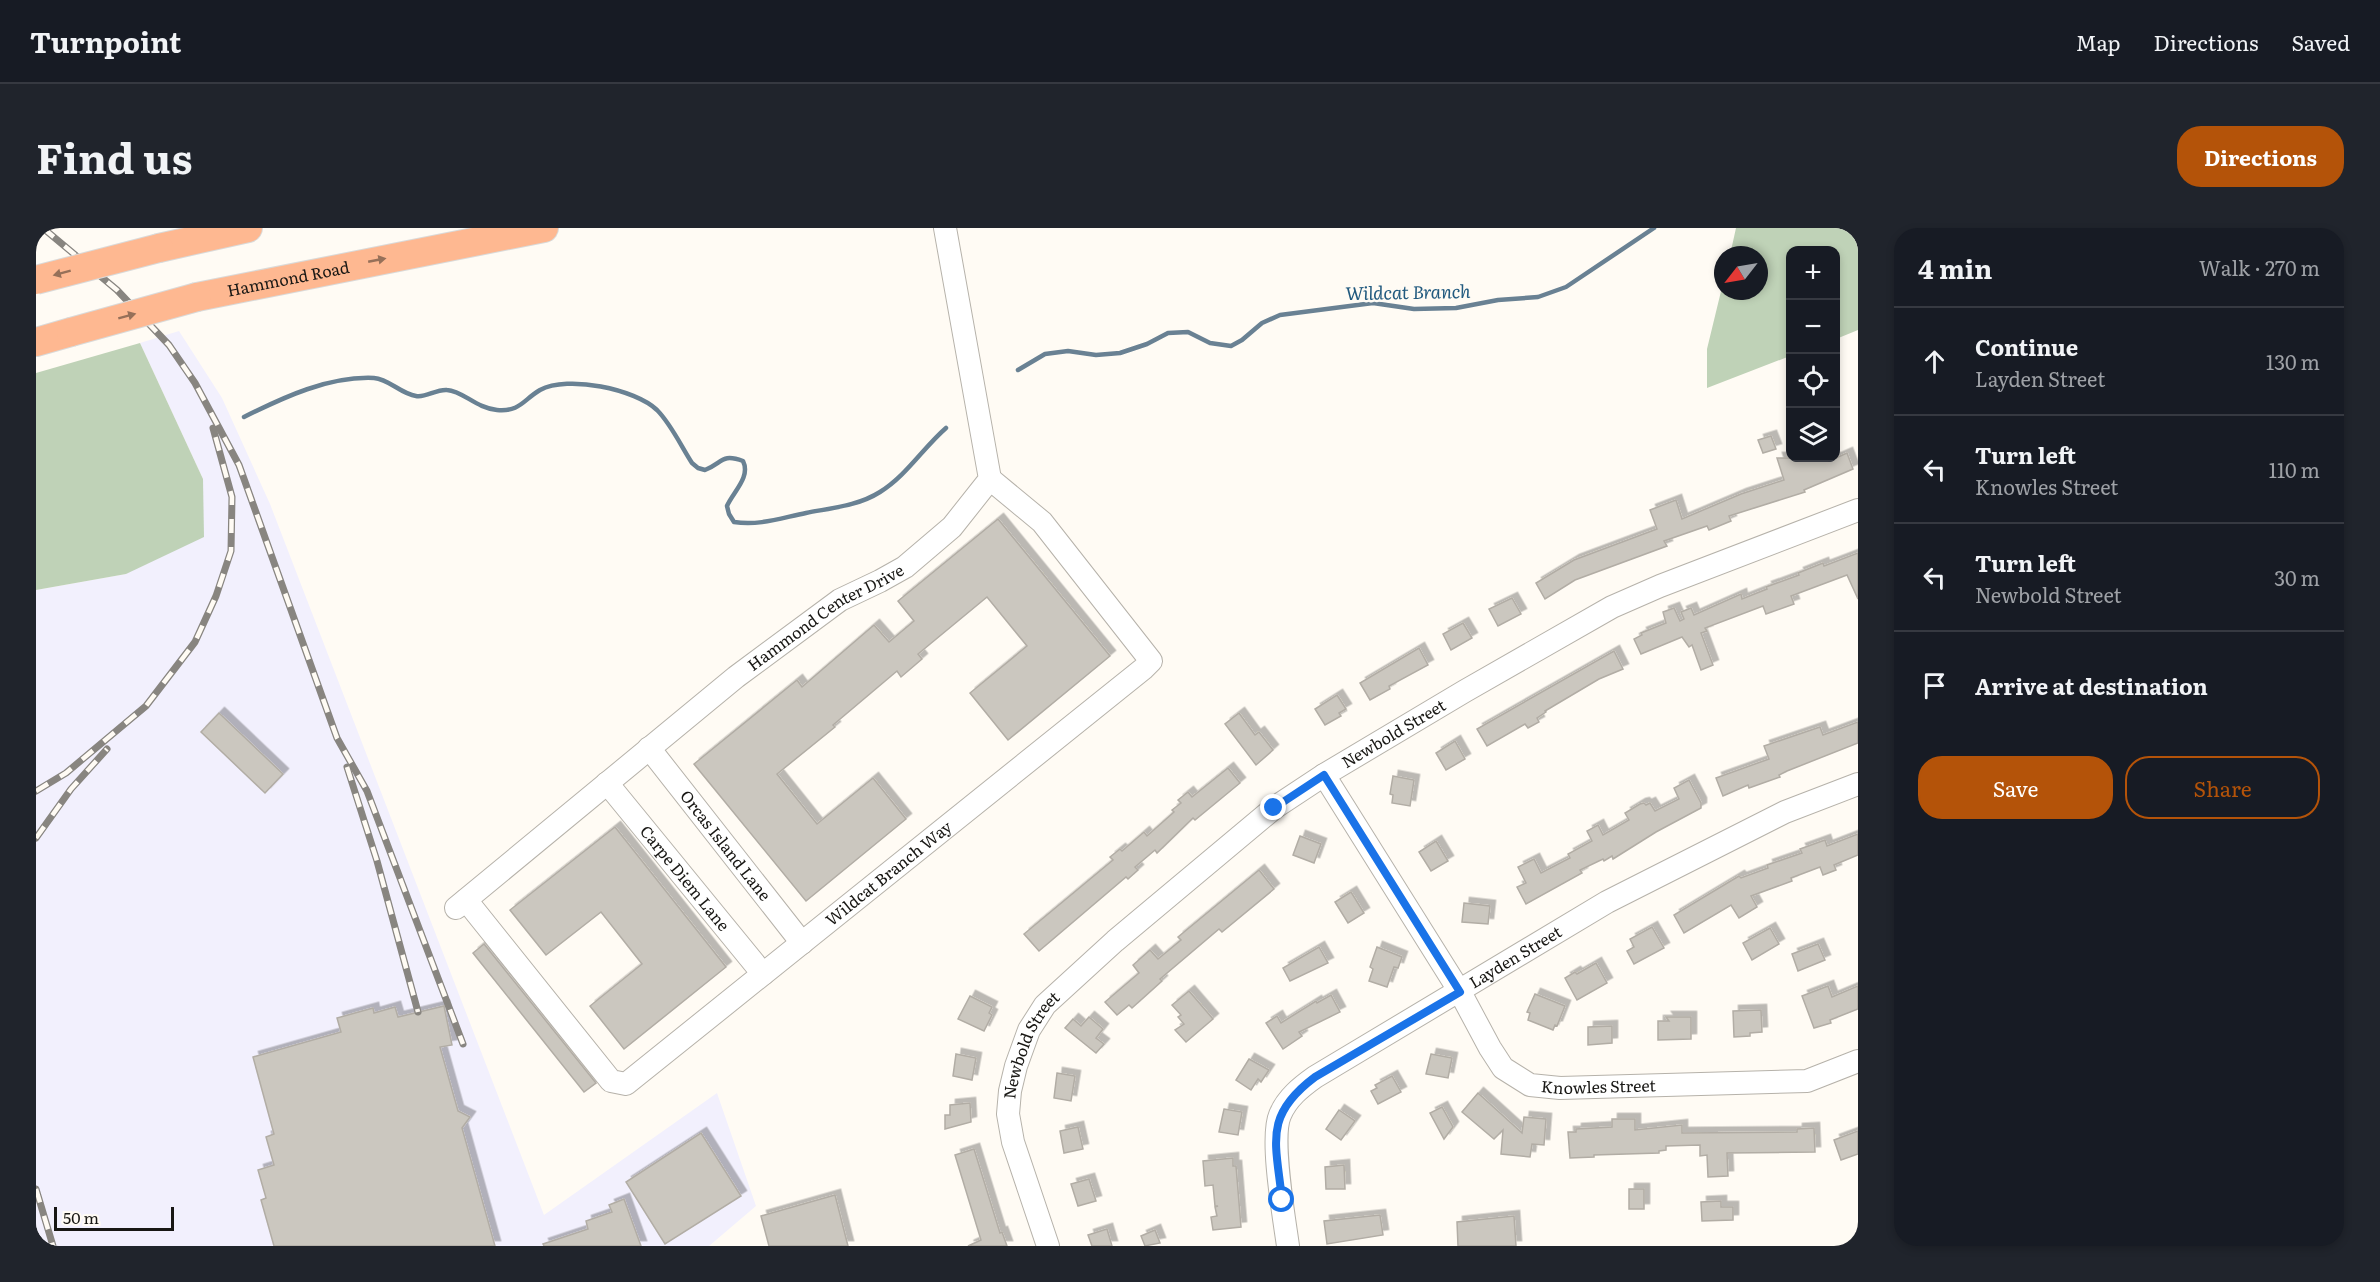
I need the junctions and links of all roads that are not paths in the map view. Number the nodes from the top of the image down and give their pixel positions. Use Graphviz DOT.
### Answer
graph roads {
  1 [pos="248,228"];
  2 [pos="544,228"];
  3 [pos="945,228"];
  4 [pos="36,280"];
  5 [pos="36,342"];
  6 [pos="990,479"];
  7 [pos="1858,510"];
  8 [pos="649,748"];
  9 [pos="1324,775"];
  10 [pos="607,783"];
  11 [pos="1858,784"];
  12 [pos="461,904"];
  13 [pos="802,943"];
  14 [pos="763,974"];
  15 [pos="1460,992"];
  16 [pos="1858,1060"];
  17 [pos="1048,1246"];
  18 [pos="1288,1246"];
  1 -- 4 [label="main road, one-way, bridge"];
  5 -- 2 [label="main road, Hammond Road, one-way, bridge"];
  3 -- 6 [label="street"];
  6 -- 8 [label="street, Hammond Center Drive"];
  6 -- 13 [label="street, Wildcat Branch Way"];
  7 -- 9 [label="street, Newbold Street"];
  8 -- 10 [label="street, Hammond Center Drive"];
  8 -- 13 [label="street, Orcas Island Lane"];
  9 -- 15 [label="street, Knowles Street"];
  9 -- 17 [label="street, Newbold Street"];
  10 -- 12 [label="street, Hammond Center Drive"];
  10 -- 14 [label="street, Carpe Diem Lane"];
  11 -- 15 [label="street, Layden Street"];
  12 -- 14 [label="street, Wildcat Branch Way"];
  13 -- 14 [label="street, Wildcat Branch Way"];
  15 -- 16 [label="street, Knowles Street"];
  15 -- 18 [label="street, Layden Street"];
}
